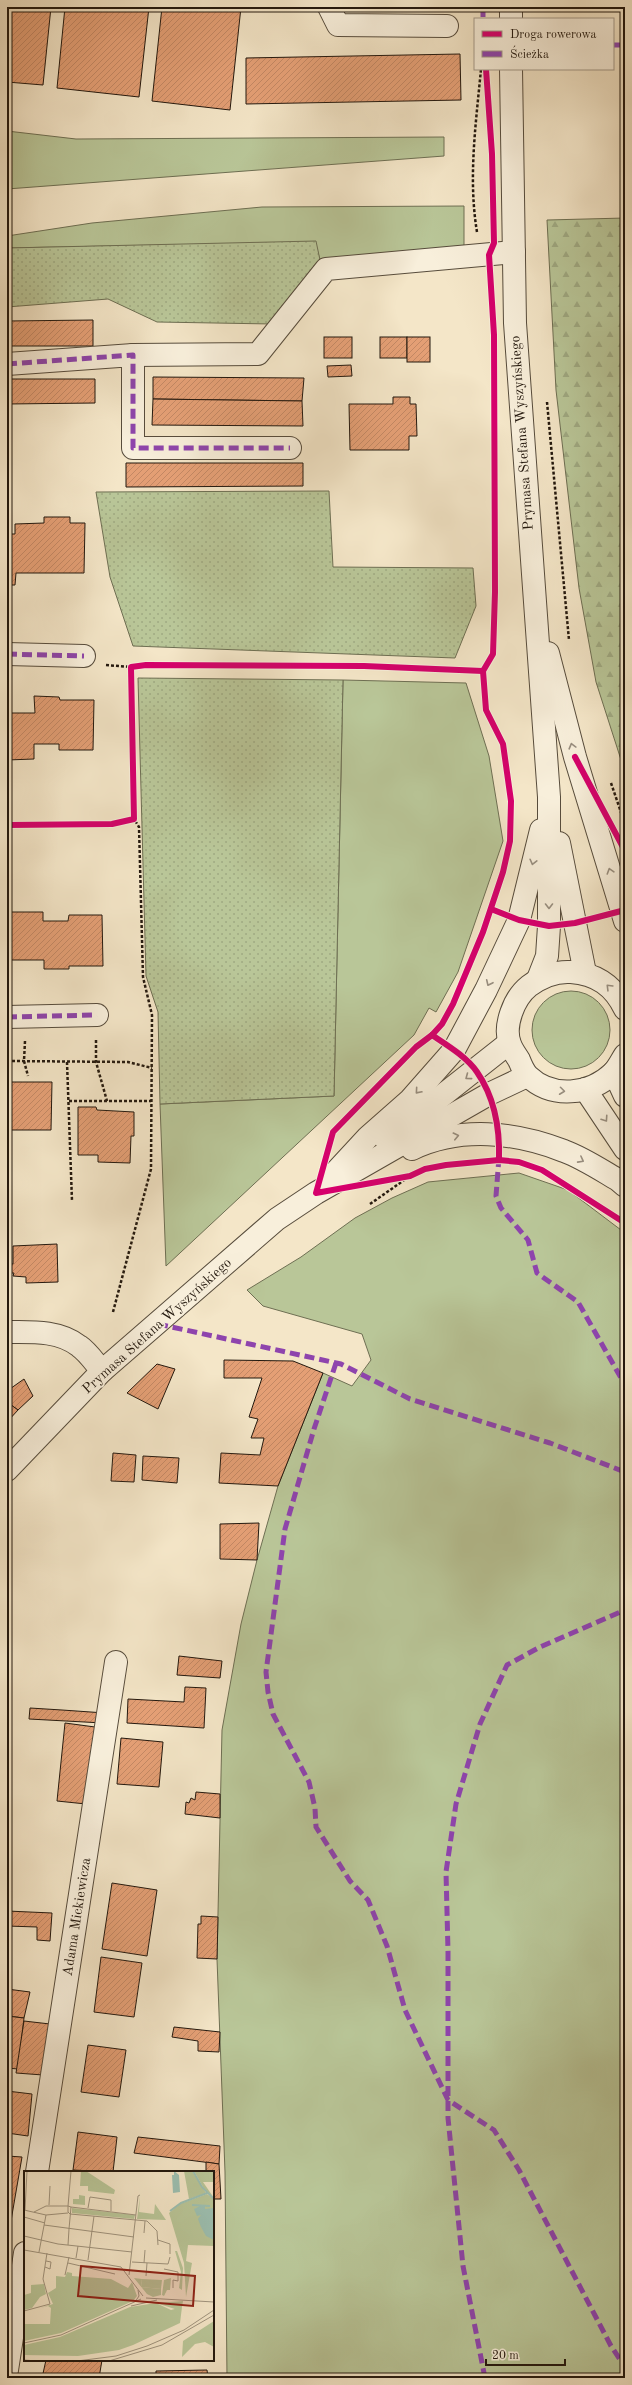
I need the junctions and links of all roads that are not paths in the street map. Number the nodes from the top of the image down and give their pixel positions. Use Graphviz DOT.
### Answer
graph roads {
  1 [pos="329,7"];
  2 [pos="511,7"];
  3 [pos="511,18"];
  4 [pos="447,26"];
  5 [pos="511,70"];
  6 [pos="514,252"];
  7 [pos="133,355"];
  8 [pos="7,364"];
  9 [pos="290,448"];
  10 [pos="535,606"];
  11 [pos="7,654"];
  12 [pos="84,656"];
  13 [pos="549,797"];
  14 [pos="625,921"];
  15 [pos="585,973"];
  16 [pos="538,979"];
  17 [pos="625,1009"];
  18 [pos="16,1016"];
  19 [pos="97,1016"];
  20 [pos="509,1043"];
  21 [pos="620,1064"];
  22 [pos="527,1076"];
  23 [pos="585,1089"];
  24 [pos="625,1096"];
  25 [pos="625,1149"];
  26 [pos="625,1186"];
  27 [pos="316,1193"];
  28 [pos="7,1332"];
  29 [pos="102,1371"];
  30 [pos="7,1470"];
  31 [pos="116,1662"];
  32 [pos="37,2171"];
  33 [pos="24,2260"];
  34 [pos="7,2370"];
  1 -- 4 [label="street"];
  2 -- 3 [label="street"];
  5 -- 6 [label="street, Prymasa Stefana Wyszyńskiego"];
  6 -- 7 [label="street"];
  6 -- 10 [label="street, Prymasa Stefana Wyszyńskiego"];
  7 -- 8 [label="street"];
  7 -- 9 [label="street"];
  10 -- 13 [label="street, Prymasa Stefana Wyszyńskiego"];
  14 -- 10 [label="street, one-way"];
  11 -- 12 [label="street"];
  13 -- 15 [label="street, Prymasa Stefana Wyszyńskiego"];
  13 -- 16 [label="street, Prymasa Stefana Wyszyńskiego, one-way"];
  13 -- 27 [label="street, one-way"];
  15 -- 16 [label="street"];
  17 -- 15 [label="street, one-way"];
  16 -- 20 [label="street"];
  18 -- 19 [label="street"];
  20 -- 22 [label="street"];
  20 -- 27 [label="street, Prymasa Stefana Wyszyńskiego, one-way"];
  21 -- 23 [label="street"];
  21 -- 24 [label="street"];
  22 -- 23 [label="street, one-way"];
  22 -- 27 [label="street, Prymasa Stefana Wyszyńskiego"];
  23 -- 25 [label="street, one-way"];
  27 -- 26 [label="street, one-way"];
  27 -- 29 [label="street, Prymasa Stefana Wyszyńskiego"];
  28 -- 29 [label="street"];
  29 -- 30 [label="street, Prymasa Stefana Wyszyńskiego"];
  31 -- 32 [label="street, Adama Mickiewicza"];
  33 -- 34 [label="street"];
}
